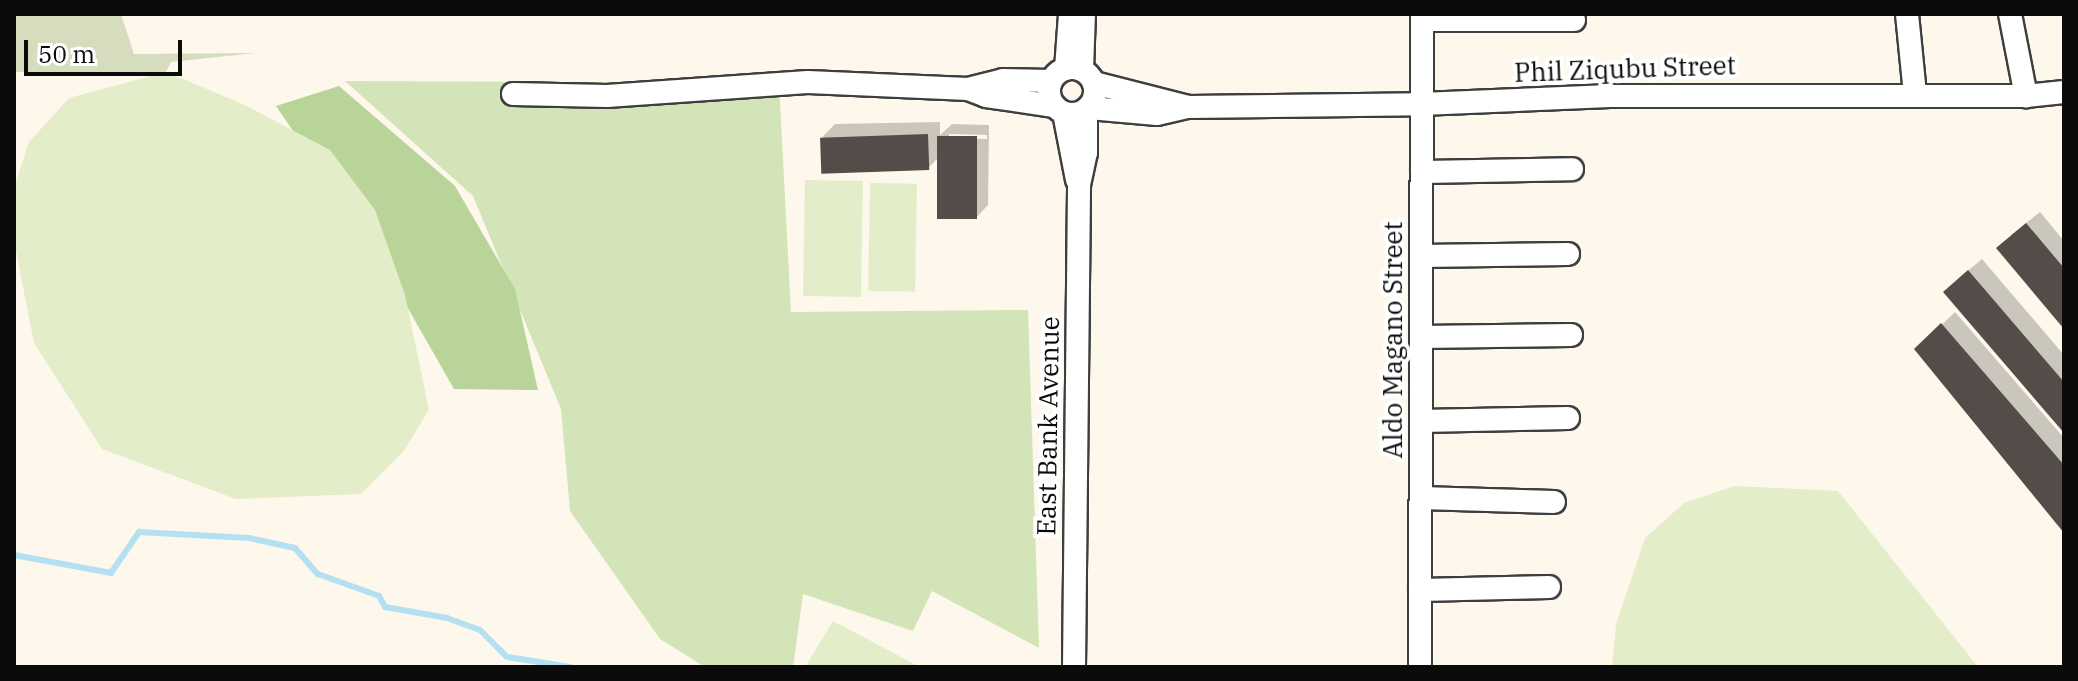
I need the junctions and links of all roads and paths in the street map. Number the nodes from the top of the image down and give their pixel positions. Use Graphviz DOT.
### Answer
graph roads {
  1 [pos="1070,14"];
  2 [pos="1084,14"];
  3 [pos="1907,14"];
  4 [pos="2010,14"];
  5 [pos="1422,17"];
  6 [pos="1574,20"];
  7 [pos="1073,76"];
  8 [pos="968,89"];
  9 [pos="2064,92"];
  10 [pos="513,94"];
  11 [pos="1915,94"];
  12 [pos="2026,96"];
  13 [pos="1421,104"];
  14 [pos="1188,107"];
  15 [pos="1073,109"];
  16 [pos="1572,169"];
  17 [pos="1422,172"];
  18 [pos="1568,254"];
  19 [pos="1421,256"];
  20 [pos="1571,335"];
  21 [pos="1421,337"];
  22 [pos="1568,418"];
  23 [pos="1421,421"];
  24 [pos="1421,498"];
  25 [pos="1554,502"];
  26 [pos="1549,587"];
  27 [pos="1420,590"];
  28 [pos="1074,667"];
  29 [pos="1420,667"];
  1 -- 7 [label="street"];
  2 -- 7 [label="street"];
  3 -- 11 [label="street"];
  4 -- 12 [label="street"];
  5 -- 6 [label="street"];
  5 -- 13 [label="street, Aldo Magano Street"];
  7 -- 8 [label="street, Phil Ziqubu Street"];
  7 -- 14 [label="street, Phil Ziqubu Street"];
  7 -- 15 [label="street"];
  7 -- 15 [label="street"];
  8 -- 10 [label="street"];
  8 -- 15 [label="street, Phil Ziqubu Street"];
  9 -- 12 [label="street, Phil Ziqubu Street"];
  11 -- 12 [label="street, Phil Ziqubu Street"];
  11 -- 13 [label="street, Phil Ziqubu Street"];
  13 -- 14 [label="street, Phil Ziqubu Street"];
  13 -- 17 [label="street, Aldo Magano Street"];
  14 -- 15 [label="street, Phil Ziqubu Street"];
  15 -- 28 [label="street, East Bank Avenue"];
  16 -- 17 [label="street"];
  17 -- 19 [label="street, Aldo Magano Street"];
  18 -- 19 [label="street"];
  19 -- 21 [label="street, Aldo Magano Street"];
  20 -- 21 [label="street"];
  21 -- 23 [label="street, Aldo Magano Street"];
  22 -- 23 [label="street"];
  23 -- 24 [label="street, Aldo Magano Street"];
  24 -- 25 [label="street"];
  24 -- 27 [label="street, Aldo Magano Street"];
  26 -- 27 [label="street"];
  27 -- 29 [label="street, Aldo Magano Street"];
}
